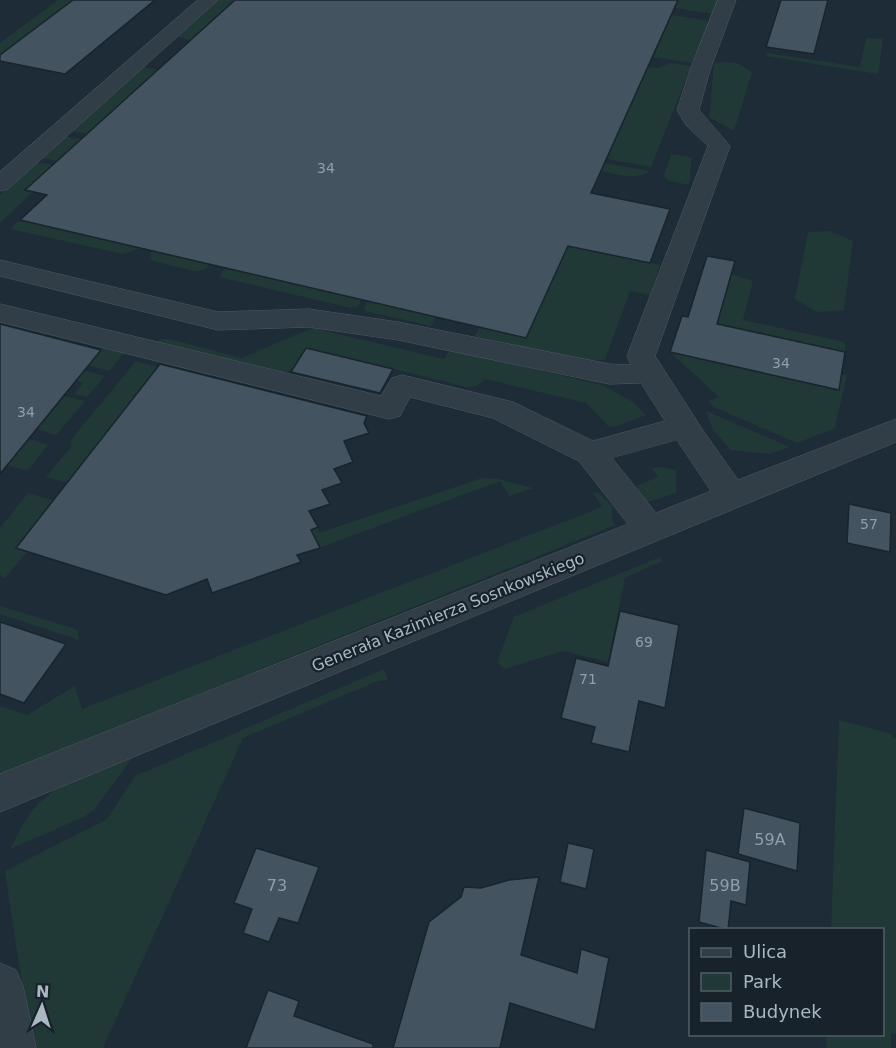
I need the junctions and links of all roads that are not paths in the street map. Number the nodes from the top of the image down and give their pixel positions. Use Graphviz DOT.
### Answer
graph roads {
  1 [pos="209,0"];
  2 [pos="727,0"];
  3 [pos="0,184"];
  4 [pos="0,268"];
  5 [pos="0,313"];
  6 [pos="648,372"];
  7 [pos="682,427"];
  8 [pos="896,430"];
  9 [pos="590,453"];
  10 [pos="733,497"];
  11 [pos="651,530"];
  12 [pos="0,793"];
  13 [pos="0,987"];
  14 [pos="12,1048"];
  1 -- 3 [label="street"];
  2 -- 6 [label="street"];
  4 -- 6 [label="street"];
  5 -- 9 [label="street"];
  6 -- 7 [label="street"];
  7 -- 9 [label="street"];
  7 -- 10 [label="street"];
  8 -- 10 [label="street, Generała Kazimierza Sosnkowskiego"];
  9 -- 11 [label="street"];
  10 -- 11 [label="street, Generała Kazimierza Sosnkowskiego"];
  11 -- 12 [label="street, Generała Kazimierza Sosnkowskiego"];
  13 -- 14 [label="street"];
}
